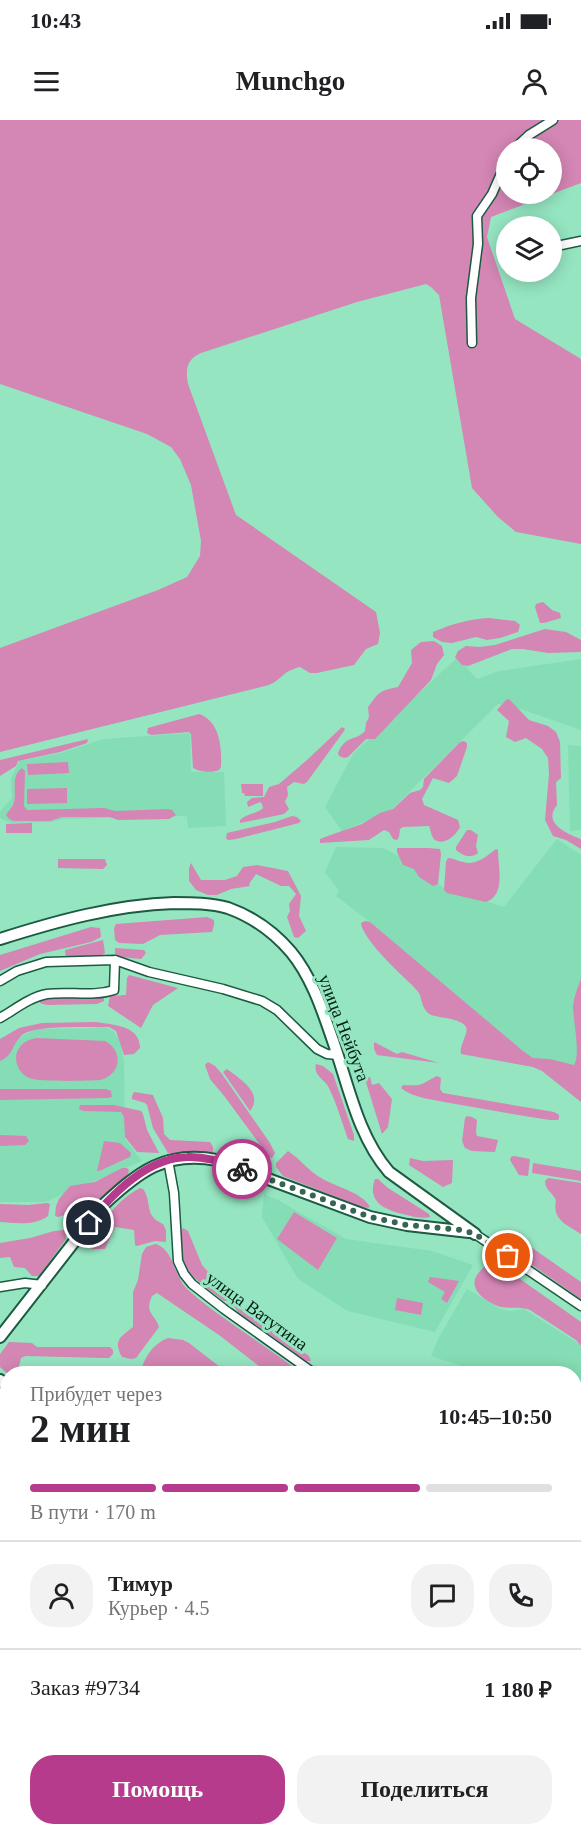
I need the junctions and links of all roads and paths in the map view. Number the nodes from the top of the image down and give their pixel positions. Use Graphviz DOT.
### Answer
graph roads {
  1 [pos="553,120"];
  2 [pos="526,138"];
  3 [pos="496,185"];
  4 [pos="581,240"];
  5 [pos="562,245"];
  6 [pos="472,343"];
  7 [pos="0,939"];
  8 [pos="115,960"];
  9 [pos="0,981"];
  10 [pos="0,1018"];
  11 [pos="338,1055"];
  12 [pos="168,1160"];
  13 [pos="475,1234"];
  14 [pos="42,1285"];
  15 [pos="0,1287"];
  16 [pos="581,1306"];
  17 [pos="0,1337"];
  18 [pos="304,1366"];
  1 -- 2 [label="street"];
  3 -- 6 [label="street"];
  4 -- 5 [label="street"];
  7 -- 11 [label="main road, улица Нейбута"];
  8 -- 9 [label="street"];
  8 -- 10 [label="street"];
  8 -- 11 [label="street"];
  11 -- 13 [label="main road, улица Нейбута"];
  12 -- 13 [label="main road, улица Нейбута"];
  12 -- 14 [label="main road"];
  12 -- 18 [label="street, улица Ватутина"];
  13 -- 16 [label="street, улица Нейбута"];
  14 -- 15 [label="street"];
  14 -- 17 [label="main road"];
}
